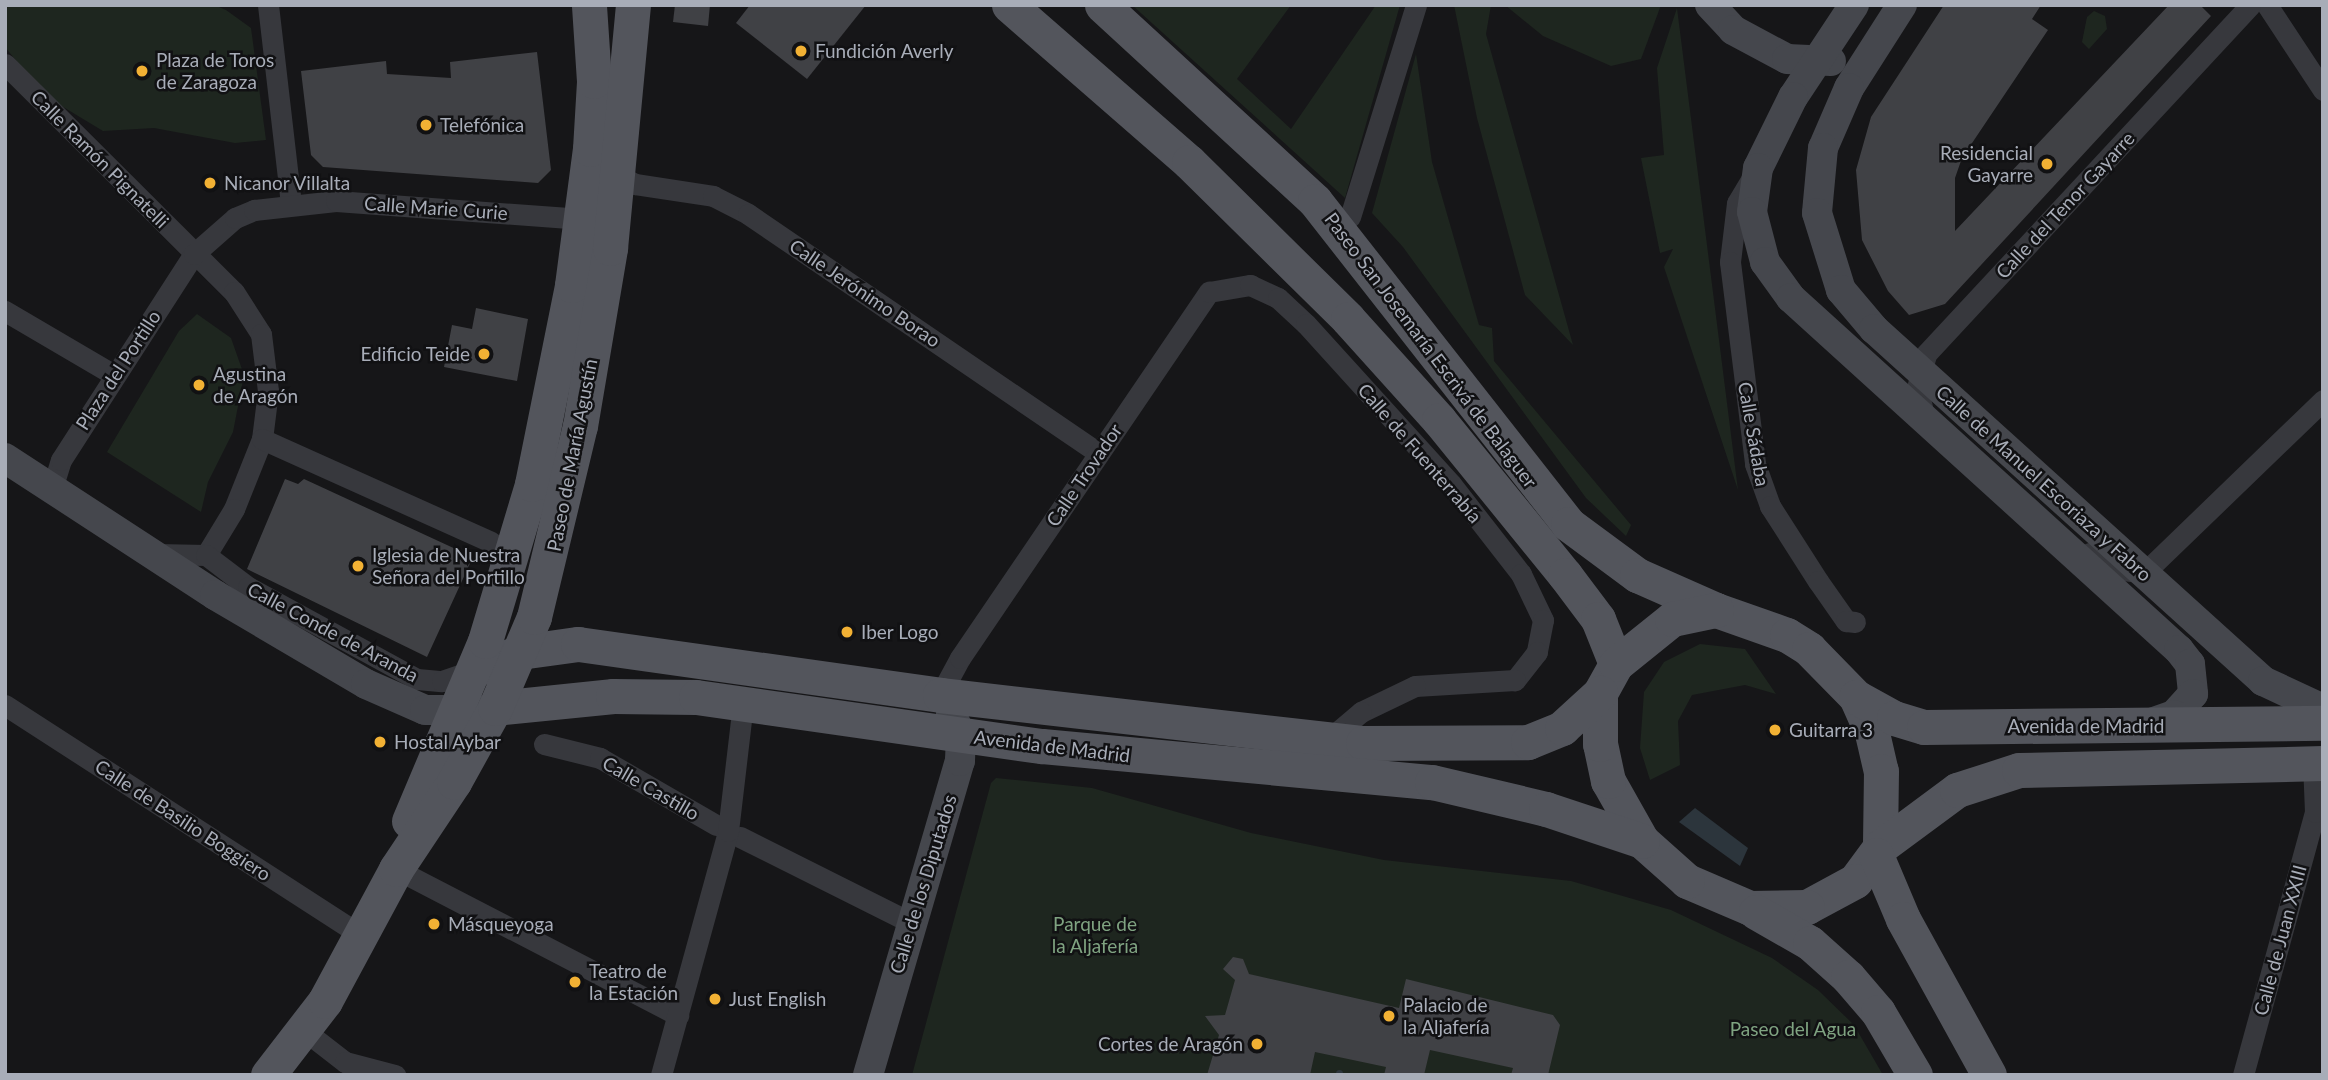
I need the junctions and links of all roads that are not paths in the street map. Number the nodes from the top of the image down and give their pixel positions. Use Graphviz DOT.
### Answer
graph roads {
  1 [pos="268,5"];
  2 [pos="589,5"];
  3 [pos="634,5"];
  4 [pos="1009,5"];
  5 [pos="1102,5"];
  6 [pos="1416,5"];
  7 [pos="1710,5"];
  8 [pos="1854,5"];
  9 [pos="1902,5"];
  10 [pos="2249,5"];
  11 [pos="2267,5"];
  12 [pos="1875,44"];
  13 [pos="1815,64"];
  14 [pos="9,78"];
  15 [pos="2323,90"];
  16 [pos="1758,168"];
  17 [pos="615,173"];
  18 [pos="290,205"];
  19 [pos="1350,217"];
  20 [pos="582,219"];
  21 [pos="1759,247"];
  22 [pos="194,254"];
  23 [pos="1730,256"];
  24 [pos="1250,285"];
  25 [pos="5,311"];
  26 [pos="1919,369"];
  27 [pos="114,375"];
  28 [pos="2323,400"];
  29 [pos="1925,419"];
  30 [pos="262,439"];
  31 [pos="1098,453"];
  32 [pos="5,458"];
  33 [pos="52,489"];
  34 [pos="2042,525"];
  35 [pos="491,542"];
  36 [pos="151,553"];
  37 [pos="206,555"];
  38 [pos="2144,573"];
  39 [pos="1716,610"];
  40 [pos="1855,622"];
  41 [pos="520,652"];
  42 [pos="474,670"];
  43 [pos="1608,679"];
  44 [pos="940,695"];
  45 [pos="1856,697"];
  46 [pos="743,703"];
  47 [pos="495,708"];
  48 [pos="2323,709"];
  49 [pos="456,713"];
  50 [pos="9,716"];
  51 [pos="2323,723"];
  52 [pos="2140,726"];
  53 [pos="961,734"];
  54 [pos="1328,740"];
  55 [pos="544,744"];
  56 [pos="2318,763"];
  57 [pos="716,825"];
  58 [pos="740,837"];
  59 [pos="1642,841"];
  60 [pos="1878,851"];
  61 [pos="396,869"];
  62 [pos="1750,908"];
  63 [pos="911,922"];
  64 [pos="361,935"];
  65 [pos="678,1015"];
  66 [pos="305,1031"];
  67 [pos="268,1075"];
  68 [pos="395,1075"];
  69 [pos="661,1075"];
  70 [pos="868,1075"];
  71 [pos="1915,1075"];
  72 [pos="1989,1075"];
  73 [pos="2243,1075"];
  1 -- 18 [label="street"];
  2 -- 20 [label="main road, Paseo de María Agustín"];
  3 -- 17 [label="main road, Paseo de María Agustín"];
  4 -- 43 [label="main road, Paseo San Josemaría Escrivá de Balaguer"];
  5 -- 39 [label="main road, Paseo San Josemaría Escrivá de Balaguer"];
  6 -- 19 [label="street"];
  7 -- 13 [label="main road"];
  8 -- 13 [label="main road, Calle de Manuel Escoriaza y Fabro"];
  9 -- 12 [label="main road"];
  10 -- 26 [label="street, Calle del Tenor Gayarre"];
  11 -- 15 [label="street"];
  12 -- 13 [label="main road"];
  12 -- 26 [label="main road, Calle de Manuel Escoriaza y Fabro"];
  13 -- 16 [label="main road, Calle de Manuel Escoriaza y Fabro"];
  14 -- 22 [label="street, Calle Ramón Pignatelli"];
  16 -- 21 [label="main road, Calle de Manuel Escoriaza y Fabro"];
  16 -- 23 [label="street, Calle Sádaba"];
  17 -- 31 [label="street, Calle Jerónimo Borao"];
  17 -- 41 [label="main road, Paseo de María Agustín"];
  18 -- 20 [label="street, Calle Marie Curie"];
  18 -- 22 [label="street, Plaza del Portillo"];
  20 -- 42 [label="main road, Paseo de María Agustín"];
  21 -- 23 [label="street"];
  21 -- 29 [label="main road, Calle de Manuel Escoriaza y Fabro"];
  22 -- 27 [label="street, Plaza del Portillo"];
  22 -- 30 [label="street"];
  23 -- 40 [label="street, Calle Sádaba"];
  24 -- 31 [label="street, Calle Trovador"];
  24 -- 54 [label="street, Calle de Fuenterrabía"];
  25 -- 27 [label="street"];
  26 -- 29 [label="street"];
  26 -- 38 [label="main road, Calle de Manuel Escoriaza y Fabro"];
  27 -- 33 [label="street, Plaza del Portillo"];
  28 -- 38 [label="street"];
  29 -- 34 [label="main road, Calle de Manuel Escoriaza y Fabro"];
  30 -- 35 [label="street"];
  30 -- 37 [label="street"];
  31 -- 44 [label="street, Calle Trovador"];
  32 -- 33 [label="main road, Calle Conde de Aranda"];
  33 -- 36 [label="main road, Calle Conde de Aranda"];
  34 -- 38 [label="street"];
  34 -- 52 [label="main road, Calle de Manuel Escoriaza y Fabro"];
  36 -- 37 [label="street"];
  36 -- 49 [label="main road, Calle Conde de Aranda"];
  37 -- 42 [label="street, Calle Conde de Aranda"];
  38 -- 48 [label="main road, Calle de Manuel Escoriaza y Fabro"];
  39 -- 43 [label="main road, Avenida de Madrid"];
  39 -- 45 [label="main road, Paseo San Josemaría Escrivá de Balaguer"];
  41 -- 42 [label="main road, Calle Conde de Aranda"];
  41 -- 44 [label="main road, Avenida de Madrid"];
  41 -- 47 [label="main road, Paseo de María Agustín"];
  42 -- 49 [label="main road, Paseo de María Agustín"];
  43 -- 54 [label="main road, Avenida de Madrid"];
  43 -- 59 [label="main road"];
  44 -- 53 [label="main road"];
  44 -- 54 [label="main road, Avenida de Madrid"];
  45 -- 52 [label="main road, Avenida de Madrid"];
  45 -- 60 [label="main road"];
  46 -- 47 [label="main road, Avenida de Madrid"];
  46 -- 53 [label="main road, Avenida de Madrid"];
  46 -- 65 [label="street"];
  47 -- 49 [label="main road, Avenida de Madrid"];
  47 -- 61 [label="main road, Paseo de María Agustín"];
  49 -- 61 [label="main road, Paseo de María Agustín"];
  50 -- 64 [label="street, Calle de Basilio Boggiero"];
  51 -- 52 [label="main road, Avenida de Madrid"];
  53 -- 59 [label="main road, Avenida de Madrid"];
  53 -- 63 [label="main road, Calle de los Diputados"];
  55 -- 57 [label="street, Calle Castillo"];
  56 -- 60 [label="main road, Avenida de Madrid"];
  56 -- 73 [label="street, Calle de Juan XXIII"];
  58 -- 63 [label="street"];
  59 -- 62 [label="main road"];
  60 -- 62 [label="main road, Avenida de Madrid"];
  60 -- 72 [label="main road"];
  61 -- 64 [label="main road, Paseo de María Agustín"];
  61 -- 65 [label="street"];
  62 -- 71 [label="main road"];
  63 -- 70 [label="main road, Calle de los Diputados"];
  64 -- 66 [label="main road, Paseo de María Agustín"];
  65 -- 69 [label="street"];
  66 -- 67 [label="main road, Paseo de María Agustín"];
  66 -- 68 [label="street"];
}
